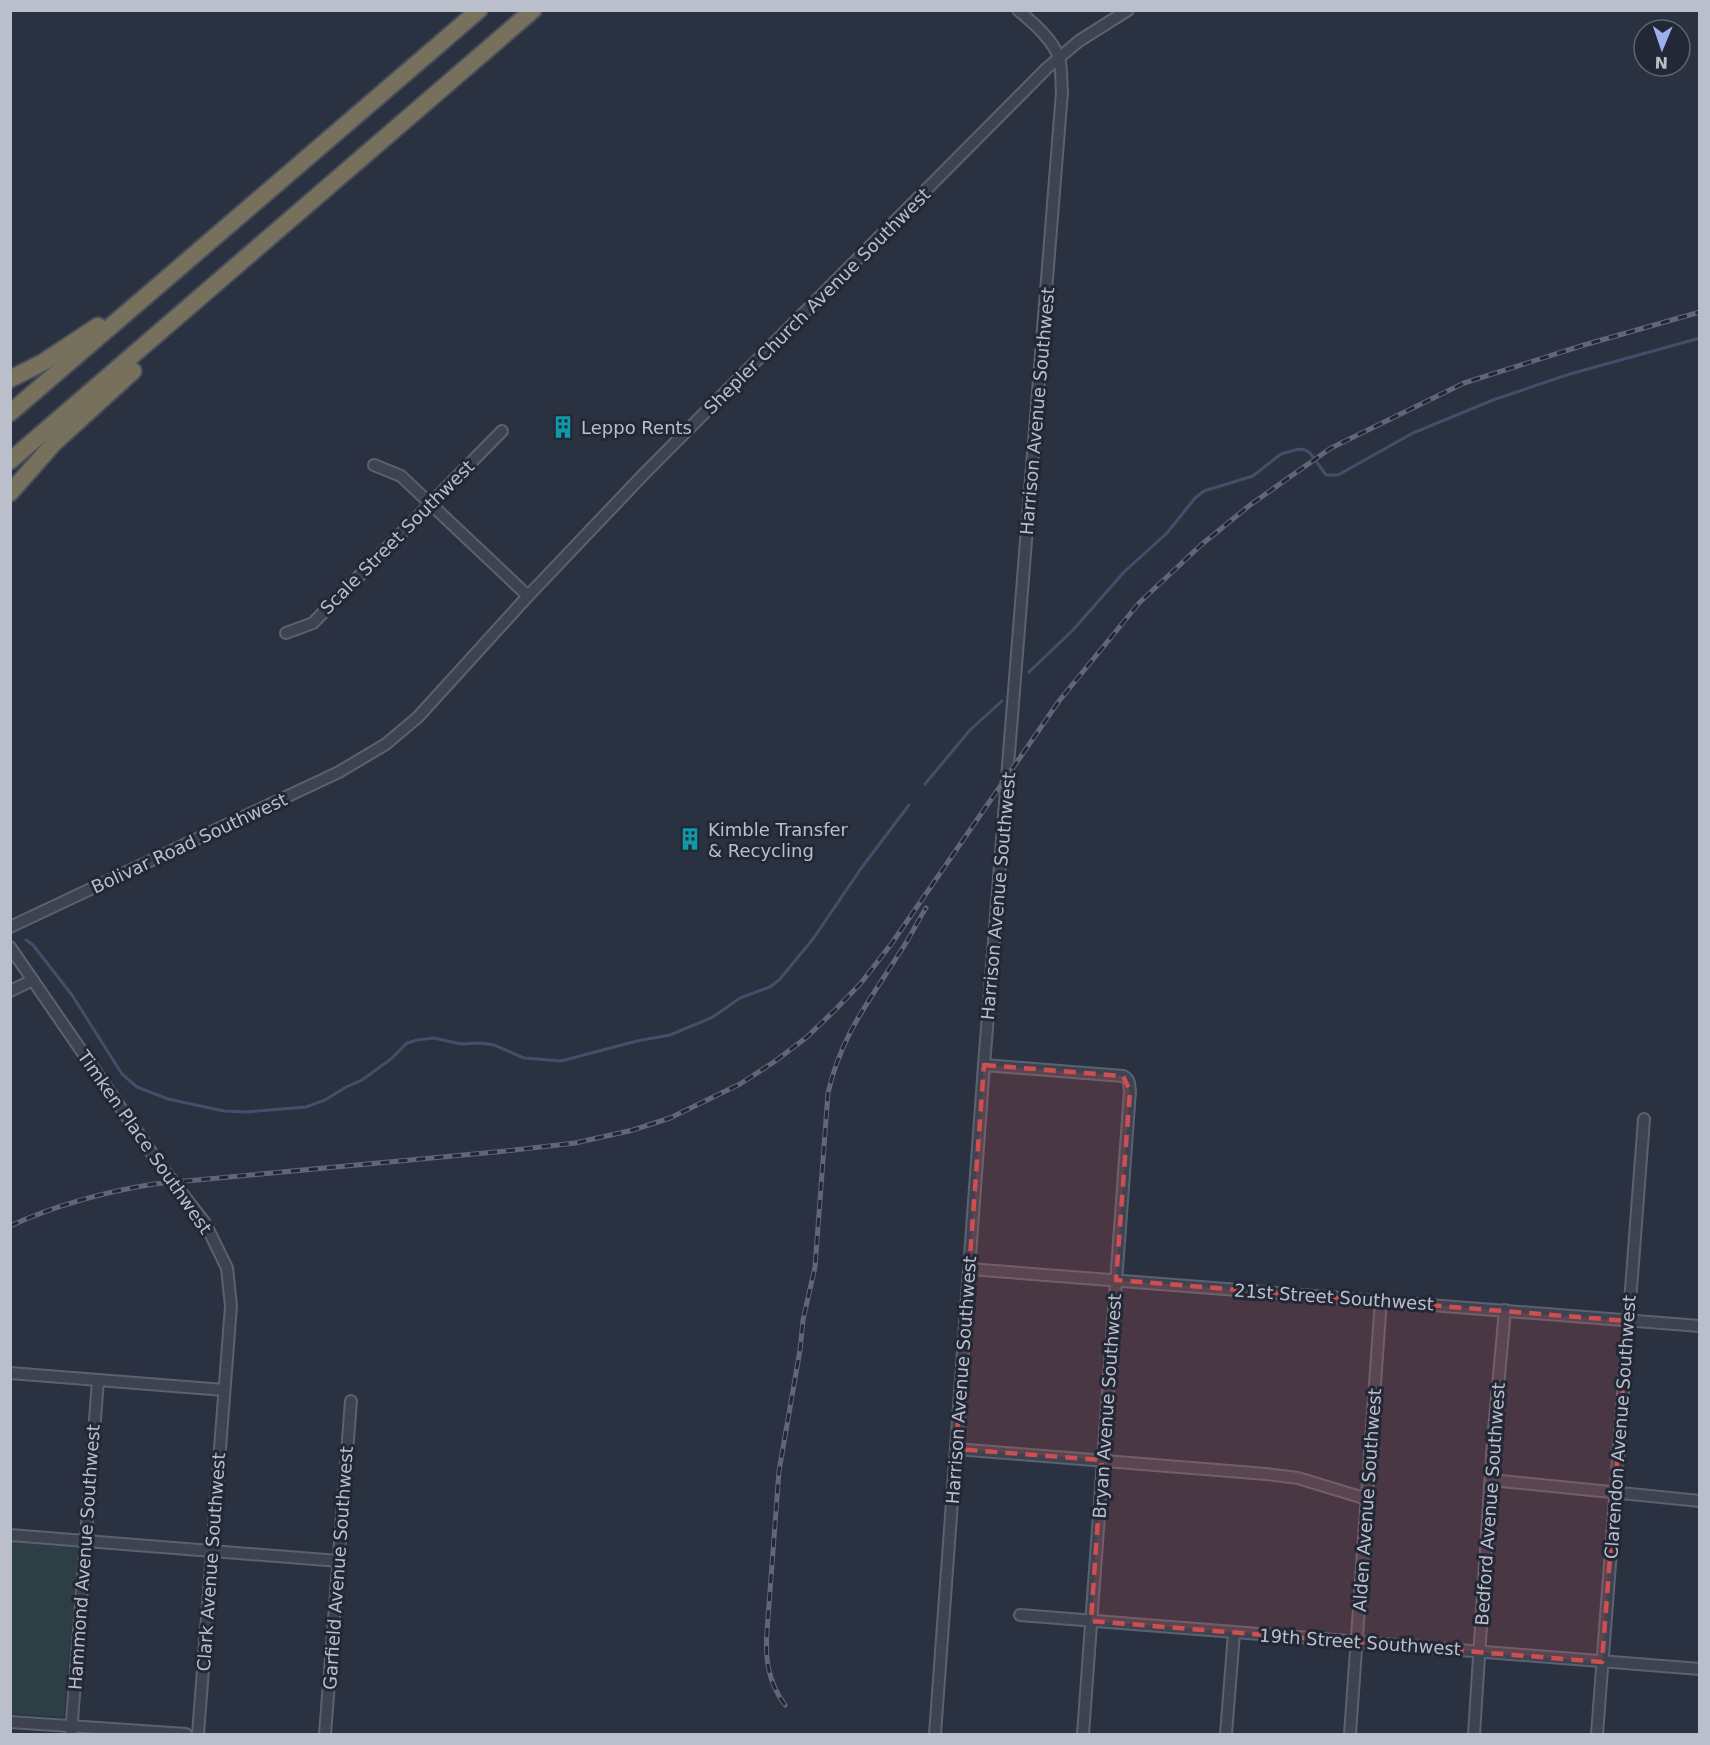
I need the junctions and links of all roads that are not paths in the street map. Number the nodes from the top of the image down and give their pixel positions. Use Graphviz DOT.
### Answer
graph roads {
  1 [pos="479,10"];
  2 [pos="533,10"];
  3 [pos="1018,10"];
  4 [pos="1128,10"];
  5 [pos="1059,57"];
  6 [pos="376,146"];
  7 [pos="302,163"];
  8 [pos="10,379"];
  9 [pos="10,413"];
  10 [pos="502,431"];
  11 [pos="10,460"];
  12 [pos="374,465"];
  13 [pos="10,493"];
  14 [pos="431,504"];
  15 [pos="528,596"];
  16 [pos="286,633"];
  17 [pos="366,758"];
  18 [pos="10,927"];
  19 [pos="10,947"];
  20 [pos="33,980"];
  21 [pos="10,991"];
  22 [pos="984,1065"];
  23 [pos="1644,1119"];
  24 [pos="969,1269"];
  25 [pos="1116,1280"];
  26 [pos="1381,1300"];
  27 [pos="1504,1310"];
  28 [pos="1628,1320"];
  29 [pos="1700,1326"];
  30 [pos="10,1373"];
  31 [pos="98,1380"];
  32 [pos="224,1390"];
  33 [pos="351,1401"];
  34 [pos="956,1449"];
  35 [pos="1102,1460"];
  36 [pos="1491,1480"];
  37 [pos="1614,1492"];
  38 [pos="1367,1499"];
  39 [pos="1700,1501"];
  40 [pos="10,1535"];
  41 [pos="86,1541"];
  42 [pos="211,1551"];
  43 [pos="339,1561"];
  44 [pos="1020,1616"];
  45 [pos="1091,1621"];
  46 [pos="1234,1633"];
  47 [pos="1356,1642"];
  48 [pos="1480,1652"];
  49 [pos="1602,1662"];
  50 [pos="1700,1669"];
  51 [pos="10,1722"];
  52 [pos="71,1730"];
  53 [pos="186,1734"];
  54 [pos="198,1734"];
  55 [pos="325,1734"];
  56 [pos="935,1734"];
  57 [pos="1083,1734"];
  58 [pos="1226,1734"];
  59 [pos="1350,1734"];
  60 [pos="1474,1734"];
  61 [pos="1597,1734"];
  1 -- 7 [label="highway"];
  2 -- 6 [label="highway"];
  3 -- 5 [label="street"];
  4 -- 5 [label="street, Shepler Church Avenue Southwest"];
  5 -- 15 [label="street, Shepler Church Avenue Southwest"];
  5 -- 22 [label="street, Harrison Avenue Southwest"];
  6 -- 11 [label="highway"];
  6 -- 13 [label="highway"];
  7 -- 8 [label="highway"];
  7 -- 9 [label="highway"];
  10 -- 14 [label="street, Scale Street Southwest"];
  12 -- 14 [label="street"];
  14 -- 15 [label="street"];
  14 -- 16 [label="street, Scale Street Southwest"];
  15 -- 17 [label="street, Shepler Church Avenue Southwest"];
  17 -- 18 [label="street, Bolivar Road Southwest"];
  19 -- 20 [label="street, Timken Place Southwest"];
  20 -- 21 [label="street"];
  20 -- 32 [label="street, Timken Place Southwest"];
  22 -- 24 [label="street, Harrison Avenue Southwest"];
  22 -- 25 [label="street, Bryan Avenue Southwest"];
  23 -- 28 [label="street, Clarendon Avenue Southwest"];
  24 -- 25 [label="street, 21st Street Southwest"];
  24 -- 34 [label="street, Harrison Avenue Southwest"];
  25 -- 26 [label="street, 21st Street Southwest"];
  25 -- 35 [label="street, Bryan Avenue Southwest"];
  26 -- 27 [label="street, 21st Street Southwest"];
  26 -- 38 [label="street, Alden Avenue Southwest"];
  27 -- 28 [label="street, 21st Street Southwest"];
  27 -- 36 [label="street, Bedford Avenue Southwest"];
  28 -- 29 [label="street, 21st Street Southwest"];
  28 -- 37 [label="street, Clarendon Avenue Southwest"];
  30 -- 31 [label="street"];
  31 -- 32 [label="street"];
  31 -- 41 [label="street, Hammond Avenue Southwest"];
  32 -- 42 [label="street, Clark Avenue Southwest"];
  33 -- 43 [label="street, Garfield Avenue Southwest"];
  34 -- 35 [label="street"];
  34 -- 56 [label="street, Harrison Avenue Southwest"];
  35 -- 38 [label="street"];
  35 -- 45 [label="street, Bryan Avenue Southwest"];
  36 -- 37 [label="street"];
  36 -- 48 [label="street, Bedford Avenue Southwest"];
  37 -- 39 [label="street"];
  37 -- 49 [label="street, Clarendon Avenue Southwest"];
  38 -- 47 [label="street, Alden Avenue Southwest"];
  40 -- 41 [label="street"];
  41 -- 42 [label="street"];
  41 -- 52 [label="street, Hammond Avenue Southwest"];
  42 -- 43 [label="street"];
  42 -- 54 [label="street, Clark Avenue Southwest"];
  43 -- 55 [label="street, Garfield Avenue Southwest"];
  44 -- 45 [label="street, 19th Street Southwest"];
  45 -- 46 [label="street, 19th Street Southwest"];
  45 -- 57 [label="street, Bryan Avenue Southwest"];
  46 -- 47 [label="street, 19th Street Southwest"];
  46 -- 58 [label="street"];
  47 -- 48 [label="street, 19th Street Southwest"];
  47 -- 59 [label="street, Alden Avenue Southwest"];
  48 -- 49 [label="street, 19th Street Southwest"];
  48 -- 60 [label="street, Bedford Avenue Southwest"];
  49 -- 50 [label="street, 19th Street Southwest"];
  49 -- 61 [label="street, Clarendon Avenue Southwest"];
  51 -- 52 [label="street"];
  52 -- 53 [label="street"];
}
